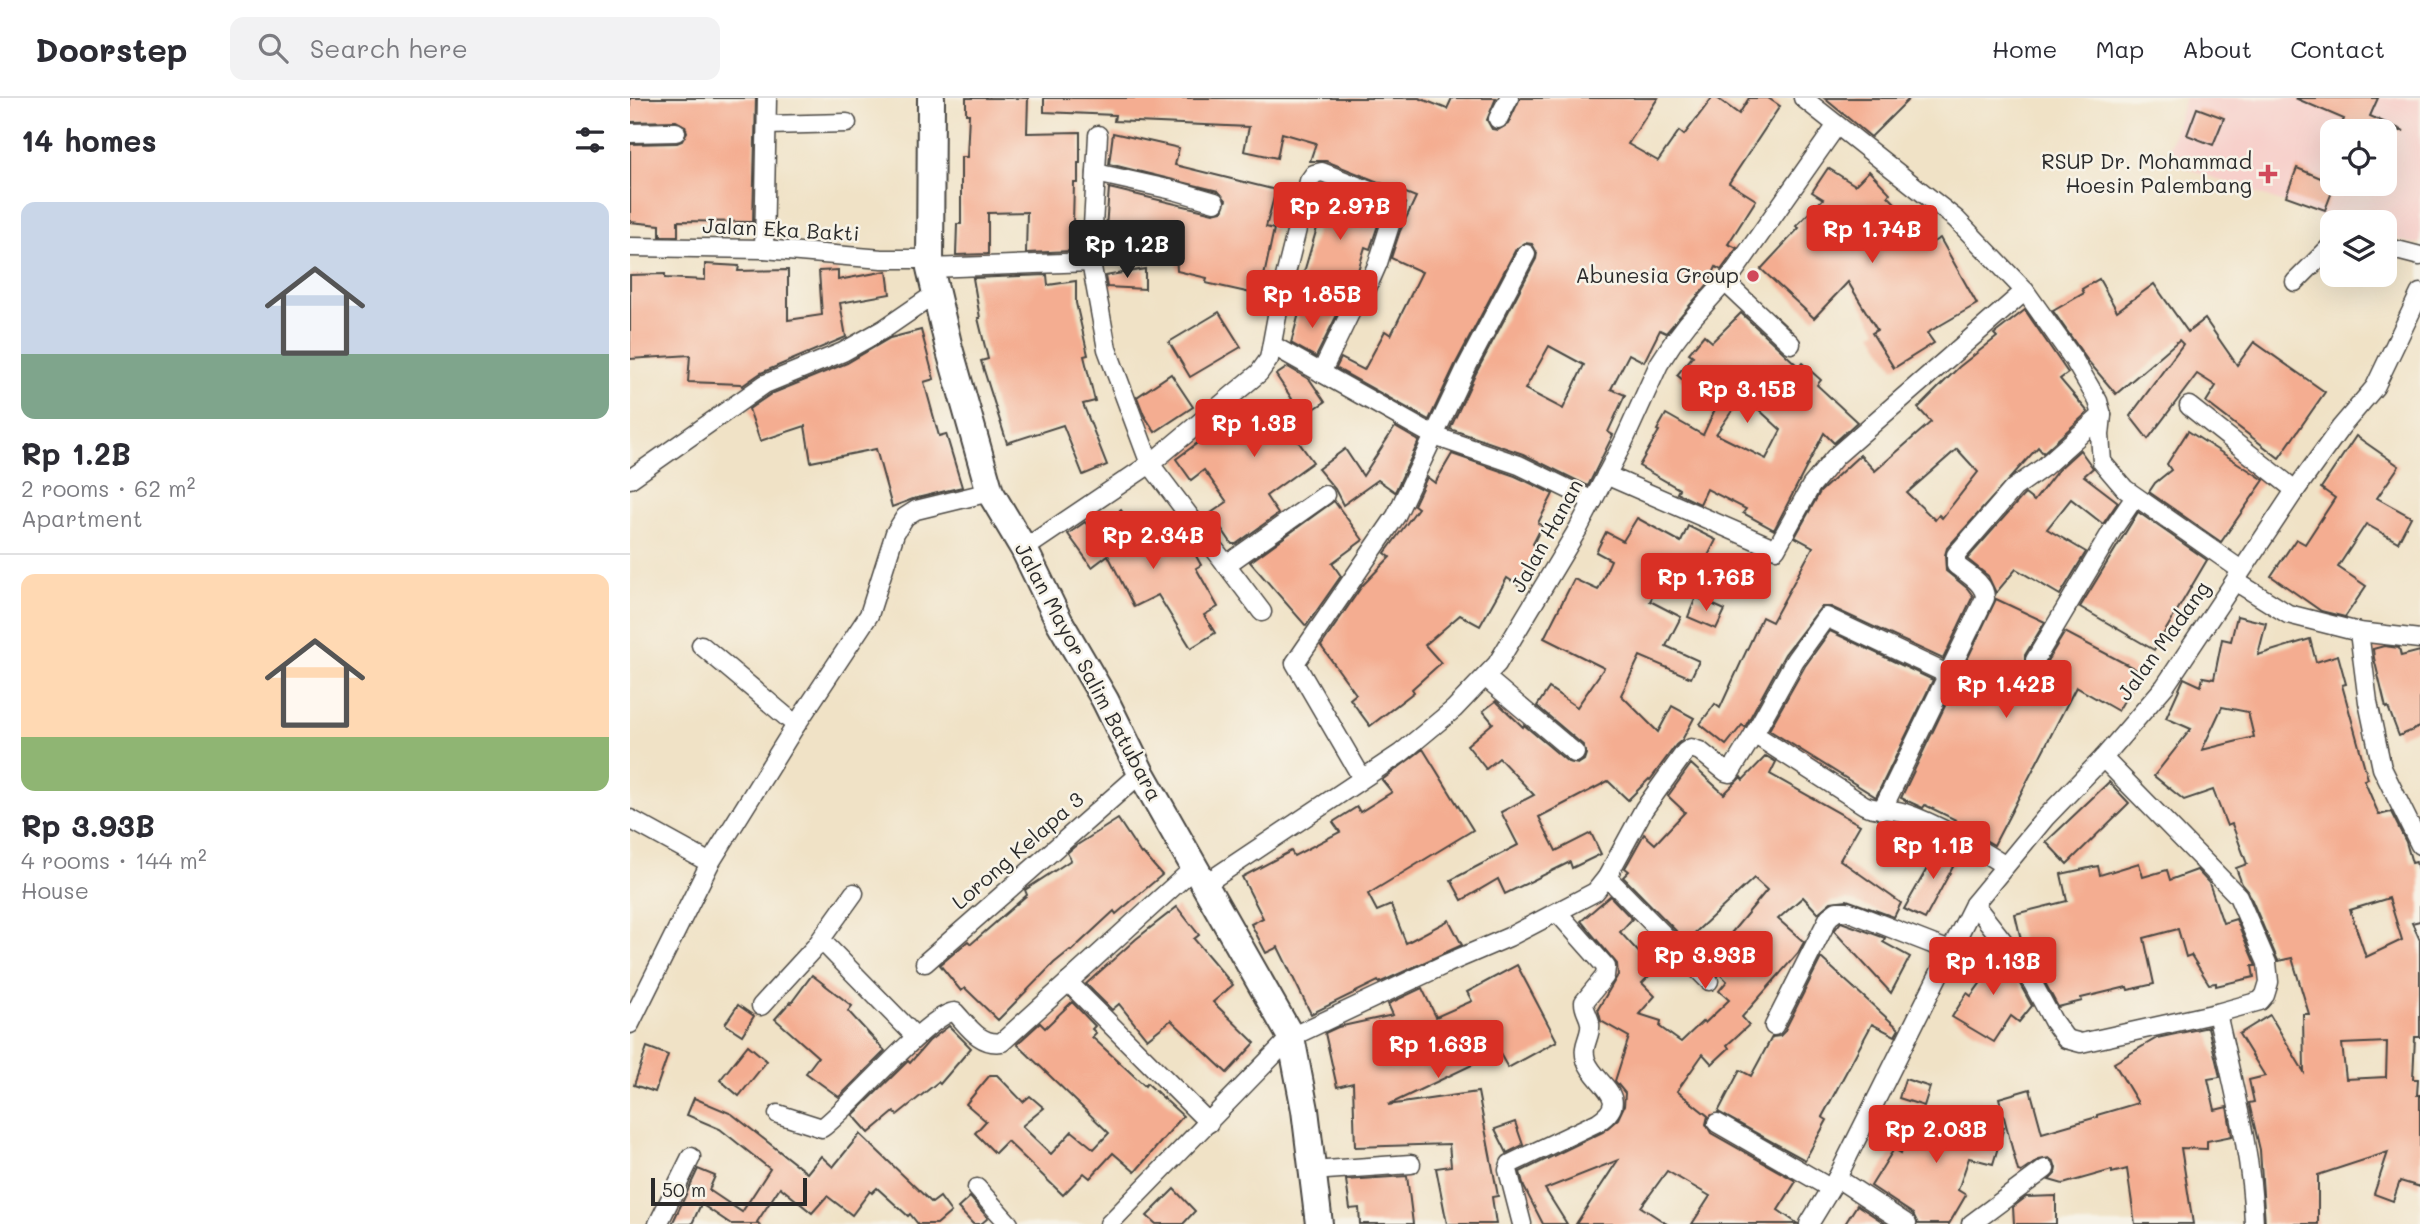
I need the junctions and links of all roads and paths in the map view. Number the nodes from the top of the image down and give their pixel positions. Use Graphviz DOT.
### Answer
graph roads {
  1 [pos="767,98"];
  2 [pos="931,98"];
  3 [pos="1509,98"];
  4 [pos="1803,98"];
  5 [pos="1498,119"];
  6 [pos="847,123"];
  7 [pos="767,125"];
  8 [pos="1837,125"];
  9 [pos="676,132"];
  10 [pos="630,133"];
  11 [pos="1098,135"];
  12 [pos="1096,173"];
  13 [pos="1215,202"];
  14 [pos="630,247"];
  15 [pos="764,249"];
  16 [pos="2397,250"];
  17 [pos="1525,254"];
  18 [pos="2420,256"];
  19 [pos="2320,257"];
  20 [pos="1091,262"];
  21 [pos="930,263"];
  22 [pos="1725,282"];
  23 [pos="2295,282"];
  24 [pos="1282,289"];
  25 [pos="2025,292"];
  26 [pos="2420,293"];
  27 [pos="935,294"];
  28 [pos="1353,307"];
  29 [pos="1791,344"];
  30 [pos="1272,345"];
  31 [pos="1321,373"];
  32 [pos="2189,406"];
  33 [pos="2102,415"];
  34 [pos="1434,436"];
  35 [pos="1150,464"];
  36 [pos="1606,475"];
  37 [pos="630,479"];
  38 [pos="2295,490"];
  39 [pos="989,492"];
  40 [pos="1325,495"];
  41 [pos="2135,496"];
  42 [pos="1592,501"];
  43 [pos="1024,549"];
  44 [pos="1226,565"];
  45 [pos="2238,576"];
  46 [pos="1262,612"];
  47 [pos="2358,632"];
  48 [pos="2420,639"];
  49 [pos="701,645"];
  50 [pos="2035,660"];
  51 [pos="1947,674"];
  52 [pos="1485,677"];
  53 [pos="796,725"];
  54 [pos="1754,734"];
  55 [pos="1574,753"];
  56 [pos="2103,758"];
  57 [pos="1141,773"];
  58 [pos="1362,778"];
  59 [pos="1882,810"];
  60 [pos="630,819"];
  61 [pos="2420,845"];
  62 [pos="710,863"];
  63 [pos="2004,865"];
  64 [pos="1200,875"];
  65 [pos="1607,877"];
  66 [pos="854,893"];
  67 [pos="1974,904"];
  68 [pos="1558,912"];
  69 [pos="821,940"];
  70 [pos="1950,951"];
  71 [pos="925,963"];
  72 [pos="1709,981"];
  73 [pos="1068,982"];
  74 [pos="761,1006"];
  75 [pos="2217,1013"];
  76 [pos="630,1024"];
  77 [pos="1774,1026"];
  78 [pos="916,1037"];
  79 [pos="1291,1037"];
  80 [pos="778,1114"];
  81 [pos="1209,1123"];
  82 [pos="1717,1123"];
  83 [pos="691,1157"];
  84 [pos="1410,1164"];
  85 [pos="2045,1169"];
  86 [pos="1312,1171"];
  87 [pos="1834,1183"];
  88 [pos="977,1188"];
  89 [pos="659,1224"];
  90 [pos="1009,1224"];
  91 [pos="1109,1224"];
  92 [pos="1319,1224"];
  93 [pos="1522,1224"];
  94 [pos="1809,1224"];
  95 [pos="1907,1224"];
  96 [pos="1971,1224"];
  97 [pos="2253,1224"];
  1 -- 7 [label="street"];
  2 -- 21 [label="street, Jalan Mayor Salim Batubara"];
  3 -- 5 [label="street"];
  4 -- 8 [label="street"];
  6 -- 7 [label="street"];
  7 -- 15 [label="street"];
  8 -- 22 [label="street, Jalan Hanan"];
  8 -- 25 [label="street"];
  9 -- 10 [label="street"];
  11 -- 12 [label="street"];
  12 -- 13 [label="street"];
  12 -- 20 [label="street"];
  14 -- 15 [label="street, Jalan Eka Bakti"];
  15 -- 21 [label="street, Jalan Eka Bakti"];
  16 -- 18 [label="street"];
  17 -- 34 [label="street"];
  19 -- 23 [label="street"];
  20 -- 21 [label="street, Jalan Eka Bakti"];
  20 -- 35 [label="street"];
  21 -- 27 [label="street, Jalan Mayor Salim Batubara"];
  22 -- 29 [label="street"];
  22 -- 36 [label="street, Jalan Hanan"];
  24 -- 28 [label="street"];
  24 -- 28 [label="street"];
  24 -- 30 [label="street"];
  25 -- 33 [label="street"];
  25 -- 36 [label="street"];
  26 -- 38 [label="street, Jalan Madang"];
  27 -- 37 [label="street"];
  27 -- 39 [label="street, Jalan Mayor Salim Batubara"];
  28 -- 31 [label="street"];
  30 -- 31 [label="street"];
  30 -- 35 [label="street"];
  31 -- 34 [label="street"];
  32 -- 38 [label="street"];
  33 -- 41 [label="street"];
  33 -- 51 [label="street"];
  34 -- 42 [label="street"];
  34 -- 58 [label="street"];
  35 -- 43 [label="street"];
  35 -- 44 [label="street"];
  36 -- 42 [label="street, Jalan Hanan"];
  38 -- 45 [label="street, Jalan Madang"];
  39 -- 43 [label="street, Jalan Mayor Salim Batubara"];
  39 -- 53 [label="street"];
  40 -- 44 [label="street"];
  41 -- 45 [label="street"];
  41 -- 50 [label="street"];
  42 -- 52 [label="street, Jalan Hanan"];
  43 -- 57 [label="street, Jalan Mayor Salim Batubara"];
  44 -- 46 [label="street"];
  45 -- 47 [label="street"];
  45 -- 56 [label="street, Jalan Madang"];
  47 -- 48 [label="street"];
  47 -- 61 [label="street"];
  49 -- 53 [label="street"];
  51 -- 54 [label="street"];
  51 -- 59 [label="street"];
  52 -- 55 [label="street"];
  52 -- 58 [label="street, Jalan Hanan"];
  53 -- 62 [label="street"];
  54 -- 59 [label="street"];
  54 -- 65 [label="street"];
  56 -- 63 [label="street, Jalan Madang"];
  56 -- 75 [label="street"];
  57 -- 64 [label="street, Jalan Mayor Salim Batubara"];
  57 -- 71 [label="street, Lorong Kelapa 3"];
  58 -- 64 [label="street, Jalan Hanan"];
  59 -- 63 [label="street"];
  60 -- 62 [label="street"];
  62 -- 76 [label="street"];
  63 -- 67 [label="street, Jalan Madang"];
  64 -- 73 [label="street, Jalan Hanan"];
  64 -- 79 [label="street, Jalan Mayor Salim Batubara"];
  65 -- 68 [label="street"];
  65 -- 72 [label="street"];
  66 -- 69 [label="street"];
  67 -- 70 [label="street, Jalan Madang"];
  67 -- 75 [label="street"];
  68 -- 79 [label="street"];
  68 -- 93 [label="street"];
  69 -- 74 [label="street"];
  69 -- 78 [label="street"];
  70 -- 77 [label="street"];
  70 -- 87 [label="street, Jalan Madang"];
  73 -- 78 [label="street, Jalan Hanan"];
  73 -- 81 [label="street"];
  75 -- 97 [label="street"];
  78 -- 80 [label="street"];
  79 -- 81 [label="street"];
  79 -- 86 [label="street, Jalan Mayor Salim Batubara"];
  81 -- 91 [label="street"];
  82 -- 87 [label="street"];
  83 -- 89 [label="street"];
  84 -- 86 [label="street"];
  85 -- 96 [label="street"];
  86 -- 92 [label="street, Jalan Mayor Salim Batubara"];
  87 -- 94 [label="street, Jalan Madang"];
  87 -- 95 [label="street"];
  88 -- 90 [label="street"];
}
